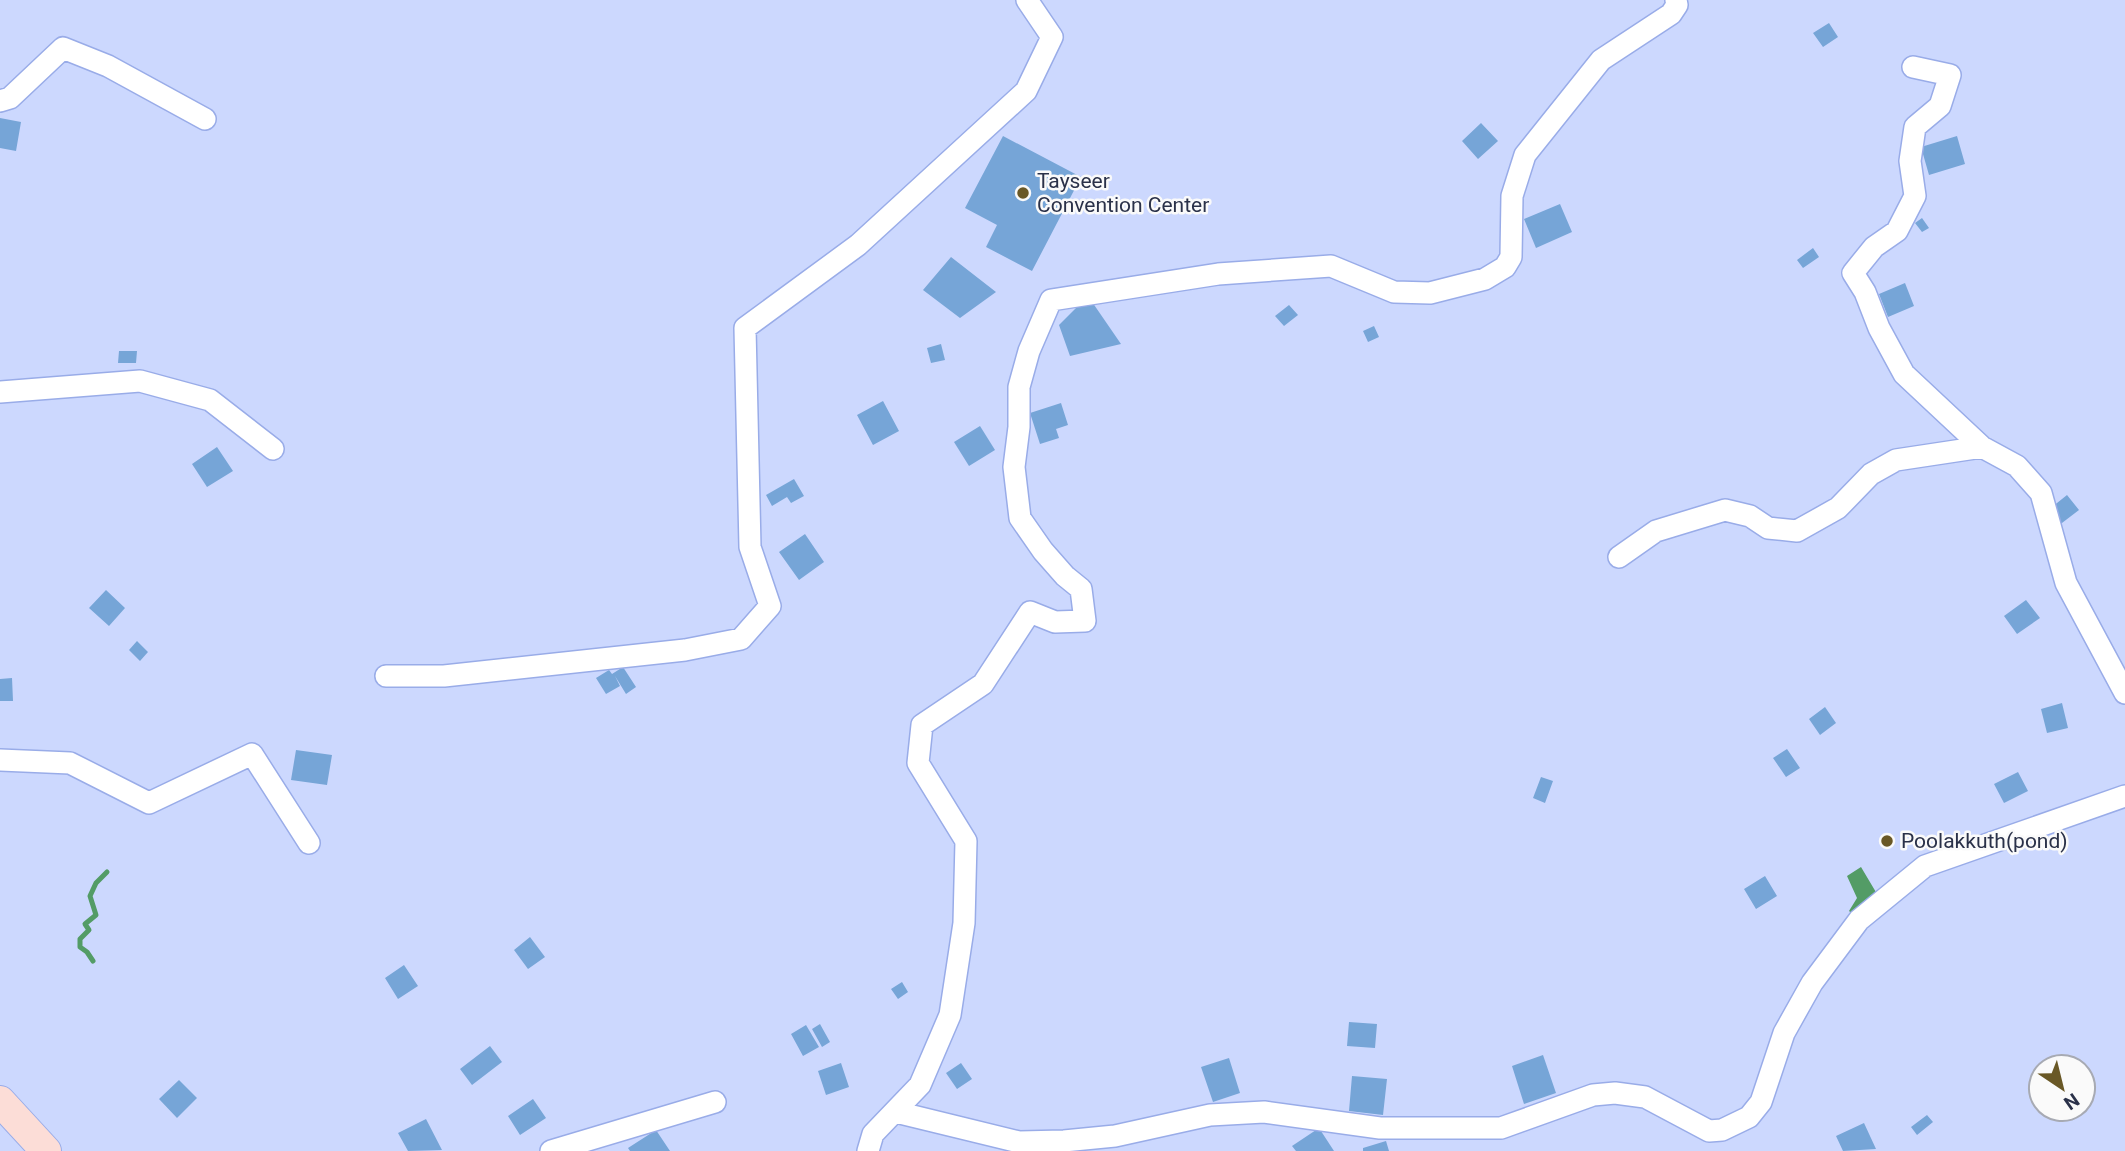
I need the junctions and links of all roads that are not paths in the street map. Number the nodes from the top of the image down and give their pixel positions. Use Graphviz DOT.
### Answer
graph roads {
  1 [pos="1027,0"];
  2 [pos="1676,0"];
  3 [pos="1913,67"];
  4 [pos="0,101"];
  5 [pos="205,119"];
  6 [pos="0,392"];
  7 [pos="1982,447"];
  8 [pos="273,449"];
  9 [pos="1619,557"];
  10 [pos="386,676"];
  11 [pos="2125,693"];
  12 [pos="0,760"];
  13 [pos="2125,796"];
  14 [pos="309,843"];
  15 [pos="0,1101"];
  16 [pos="715,1102"];
  17 [pos="896,1112"];
  18 [pos="46,1151"];
  19 [pos="551,1151"];
  20 [pos="868,1151"];
  1 -- 10 [label="street"];
  2 -- 17 [label="street"];
  3 -- 7 [label="street"];
  4 -- 5 [label="street"];
  6 -- 8 [label="street"];
  7 -- 9 [label="street"];
  7 -- 11 [label="street"];
  12 -- 14 [label="street"];
  13 -- 17 [label="street"];
  15 -- 18 [label="main road"];
  16 -- 19 [label="street"];
  17 -- 20 [label="street"];
}
